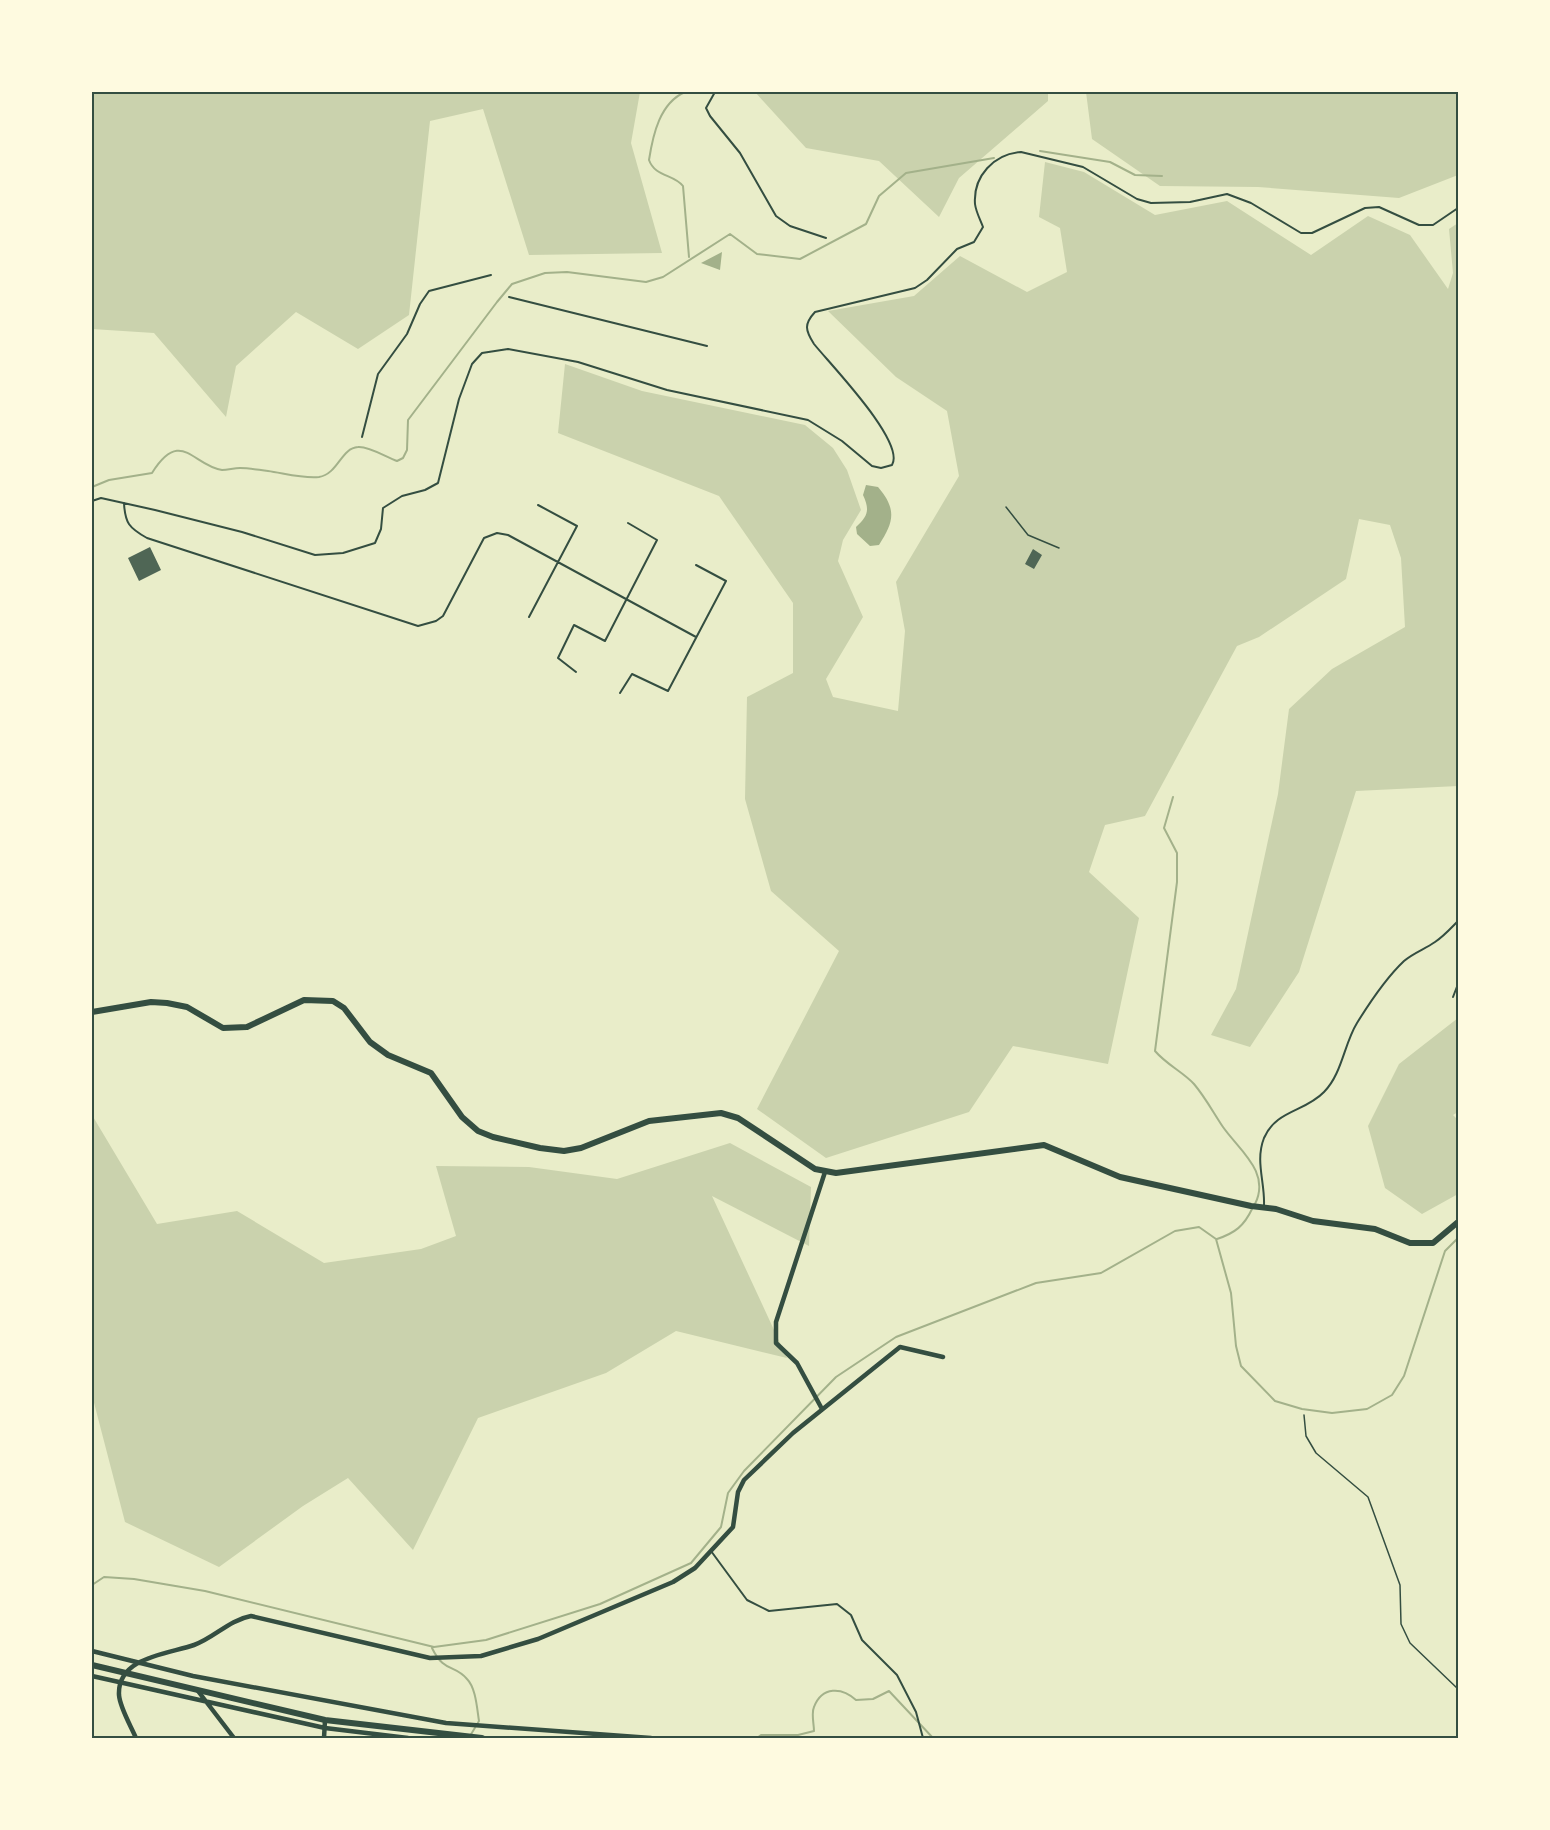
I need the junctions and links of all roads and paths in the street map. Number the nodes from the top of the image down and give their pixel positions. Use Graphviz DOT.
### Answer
graph roads {
  1 [pos="715,92"];
  2 [pos="1458,208"];
  3 [pos="826,238"];
  4 [pos="491,275"];
  5 [pos="509,297"];
  6 [pos="707,346"];
  7 [pos="362,437"];
  8 [pos="92,501"];
  9 [pos="124,503"];
  10 [pos="538,505"];
  11 [pos="1006,507"];
  12 [pos="628,523"];
  13 [pos="1059,548"];
  14 [pos="558,562"];
  15 [pos="696,565"];
  16 [pos="628,600"];
  17 [pos="530,617"];
  18 [pos="696,638"];
  19 [pos="576,672"];
  20 [pos="620,693"];
  21 [pos="1458,921"];
  22 [pos="1458,984"];
  23 [pos="1453,997"];
  24 [pos="92,1012"];
  25 [pos="825,1172"];
  26 [pos="1262,1207"];
  27 [pos="1458,1222"];
  28 [pos="943,1357"];
  29 [pos="822,1409"];
  30 [pos="1304,1415"];
  31 [pos="711,1551"];
  32 [pos="92,1651"];
  33 [pos="136,1663"];
  34 [pos="92,1665"];
  35 [pos="126,1674"];
  36 [pos="92,1676"];
  37 [pos="122,1685"];
  38 [pos="1458,1689"];
  39 [pos="198,1691"];
  40 [pos="207,1703"];
  41 [pos="325,1720"];
  42 [pos="325,1728"];
  43 [pos="136,1738"];
  44 [pos="234,1738"];
  45 [pos="324,1738"];
  46 [pos="408,1738"];
  47 [pos="483,1738"];
  48 [pos="651,1738"];
  49 [pos="923,1738"];
  1 -- 3 [label="lane"];
  2 -- 9 [label="lane"];
  4 -- 7 [label="lane"];
  5 -- 6 [label="lane"];
  8 -- 9 [label="lane"];
  9 -- 14 [label="lane"];
  10 -- 14 [label="lane"];
  11 -- 13 [label="path"];
  12 -- 16 [label="lane"];
  14 -- 16 [label="lane"];
  14 -- 17 [label="lane"];
  15 -- 18 [label="lane"];
  16 -- 18 [label="lane"];
  16 -- 19 [label="lane"];
  18 -- 20 [label="lane"];
  21 -- 26 [label="lane"];
  22 -- 23 [label="lane"];
  24 -- 25 [label="street"];
  25 -- 26 [label="street"];
  25 -- 29 [label="street"];
  26 -- 27 [label="street"];
  28 -- 29 [label="street"];
  29 -- 31 [label="street"];
  30 -- 38 [label="path"];
  31 -- 33 [label="street"];
  31 -- 49 [label="lane"];
  32 -- 33 [label="street"];
  33 -- 35 [label="street"];
  33 -- 48 [label="street"];
  34 -- 35 [label="street"];
  35 -- 37 [label="street"];
  35 -- 39 [label="street"];
  36 -- 37 [label="street"];
  37 -- 40 [label="street"];
  37 -- 43 [label="street"];
  39 -- 40 [label="street"];
  39 -- 41 [label="street"];
  40 -- 42 [label="street"];
  40 -- 44 [label="street"];
  41 -- 42 [label="street"];
  41 -- 47 [label="street"];
  42 -- 45 [label="street"];
  42 -- 46 [label="street"];
}
